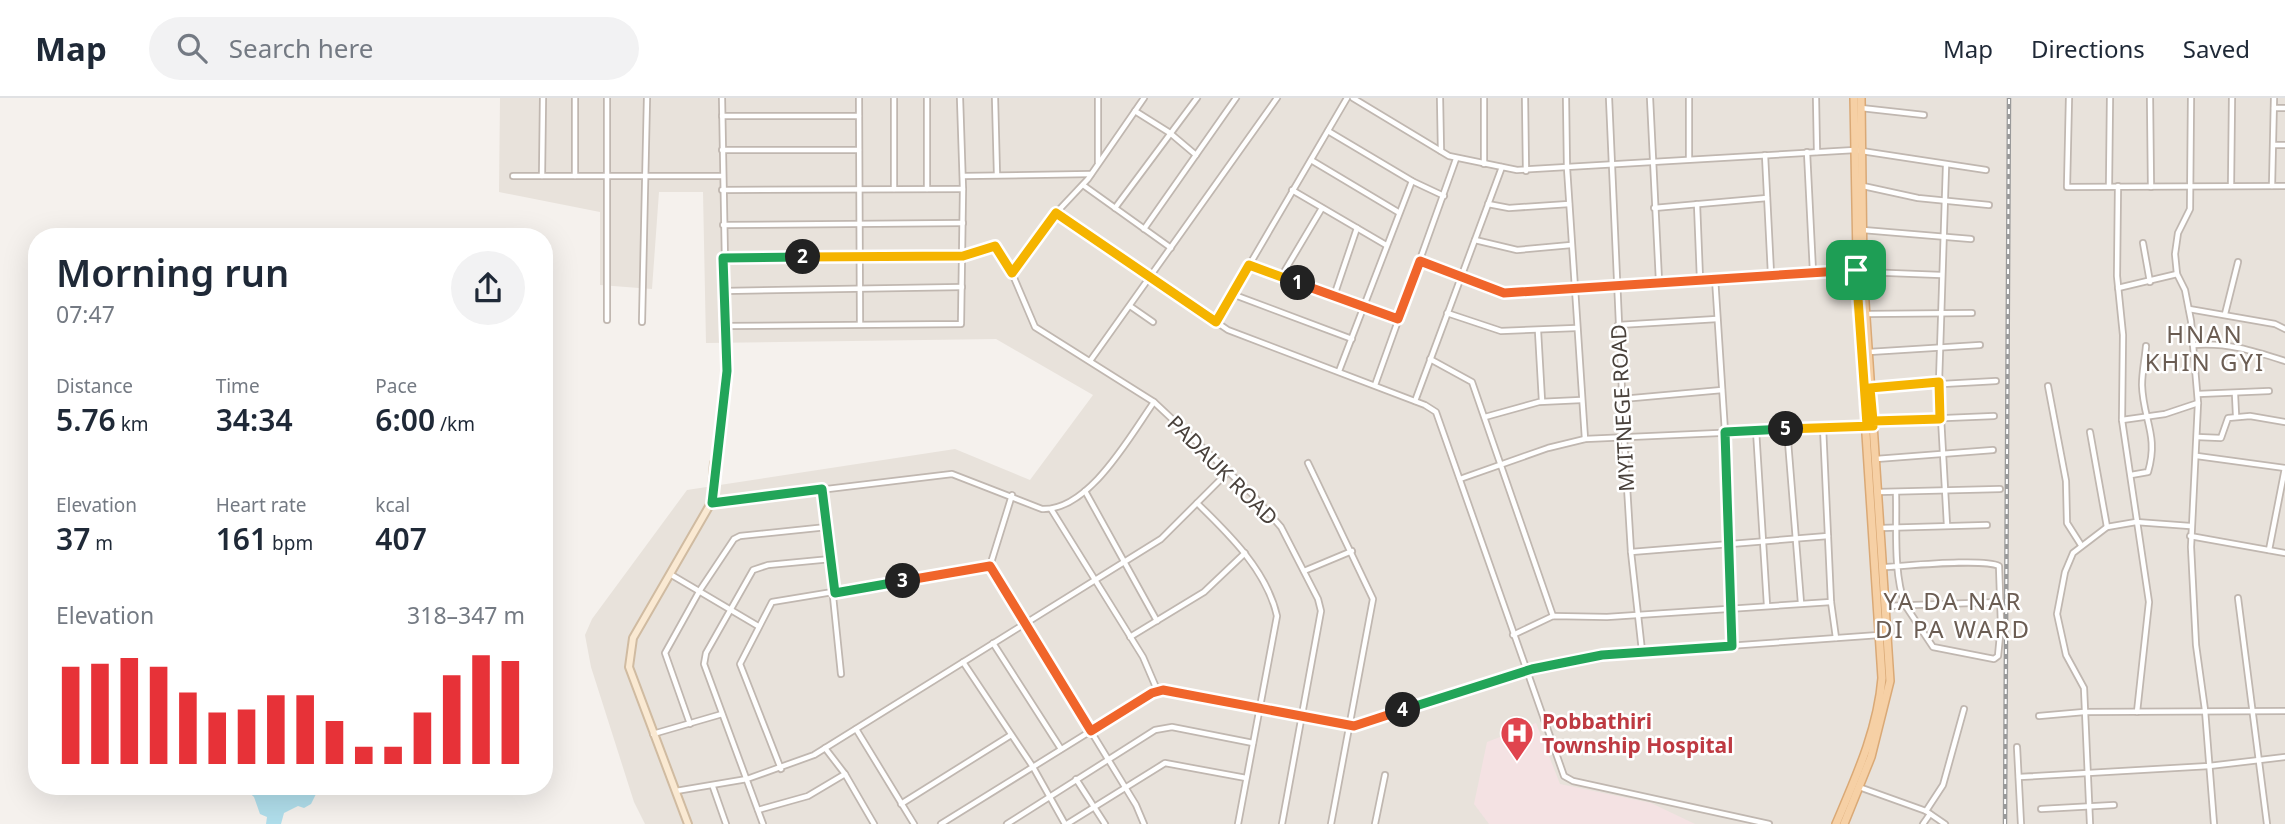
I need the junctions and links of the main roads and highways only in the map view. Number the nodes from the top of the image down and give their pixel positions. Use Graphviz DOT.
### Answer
graph roads {
  1 [pos="1854,98"];
  2 [pos="1861,98"];
  3 [pos="1858,151"];
  4 [pos="1859,271"];
  5 [pos="1871,424"];
  6 [pos="1876,728"];
  7 [pos="1836,824"];
  8 [pos="1844,824"];
  1 -- 3 [label="main road"];
  2 -- 3 [label="main road"];
  3 -- 4 [label="main road"];
  3 -- 4 [label="main road"];
  4 -- 5 [label="main road"];
  4 -- 5 [label="main road"];
  5 -- 6 [label="main road"];
  5 -- 6 [label="main road"];
  6 -- 7 [label="main road"];
  6 -- 8 [label="main road"];
}
